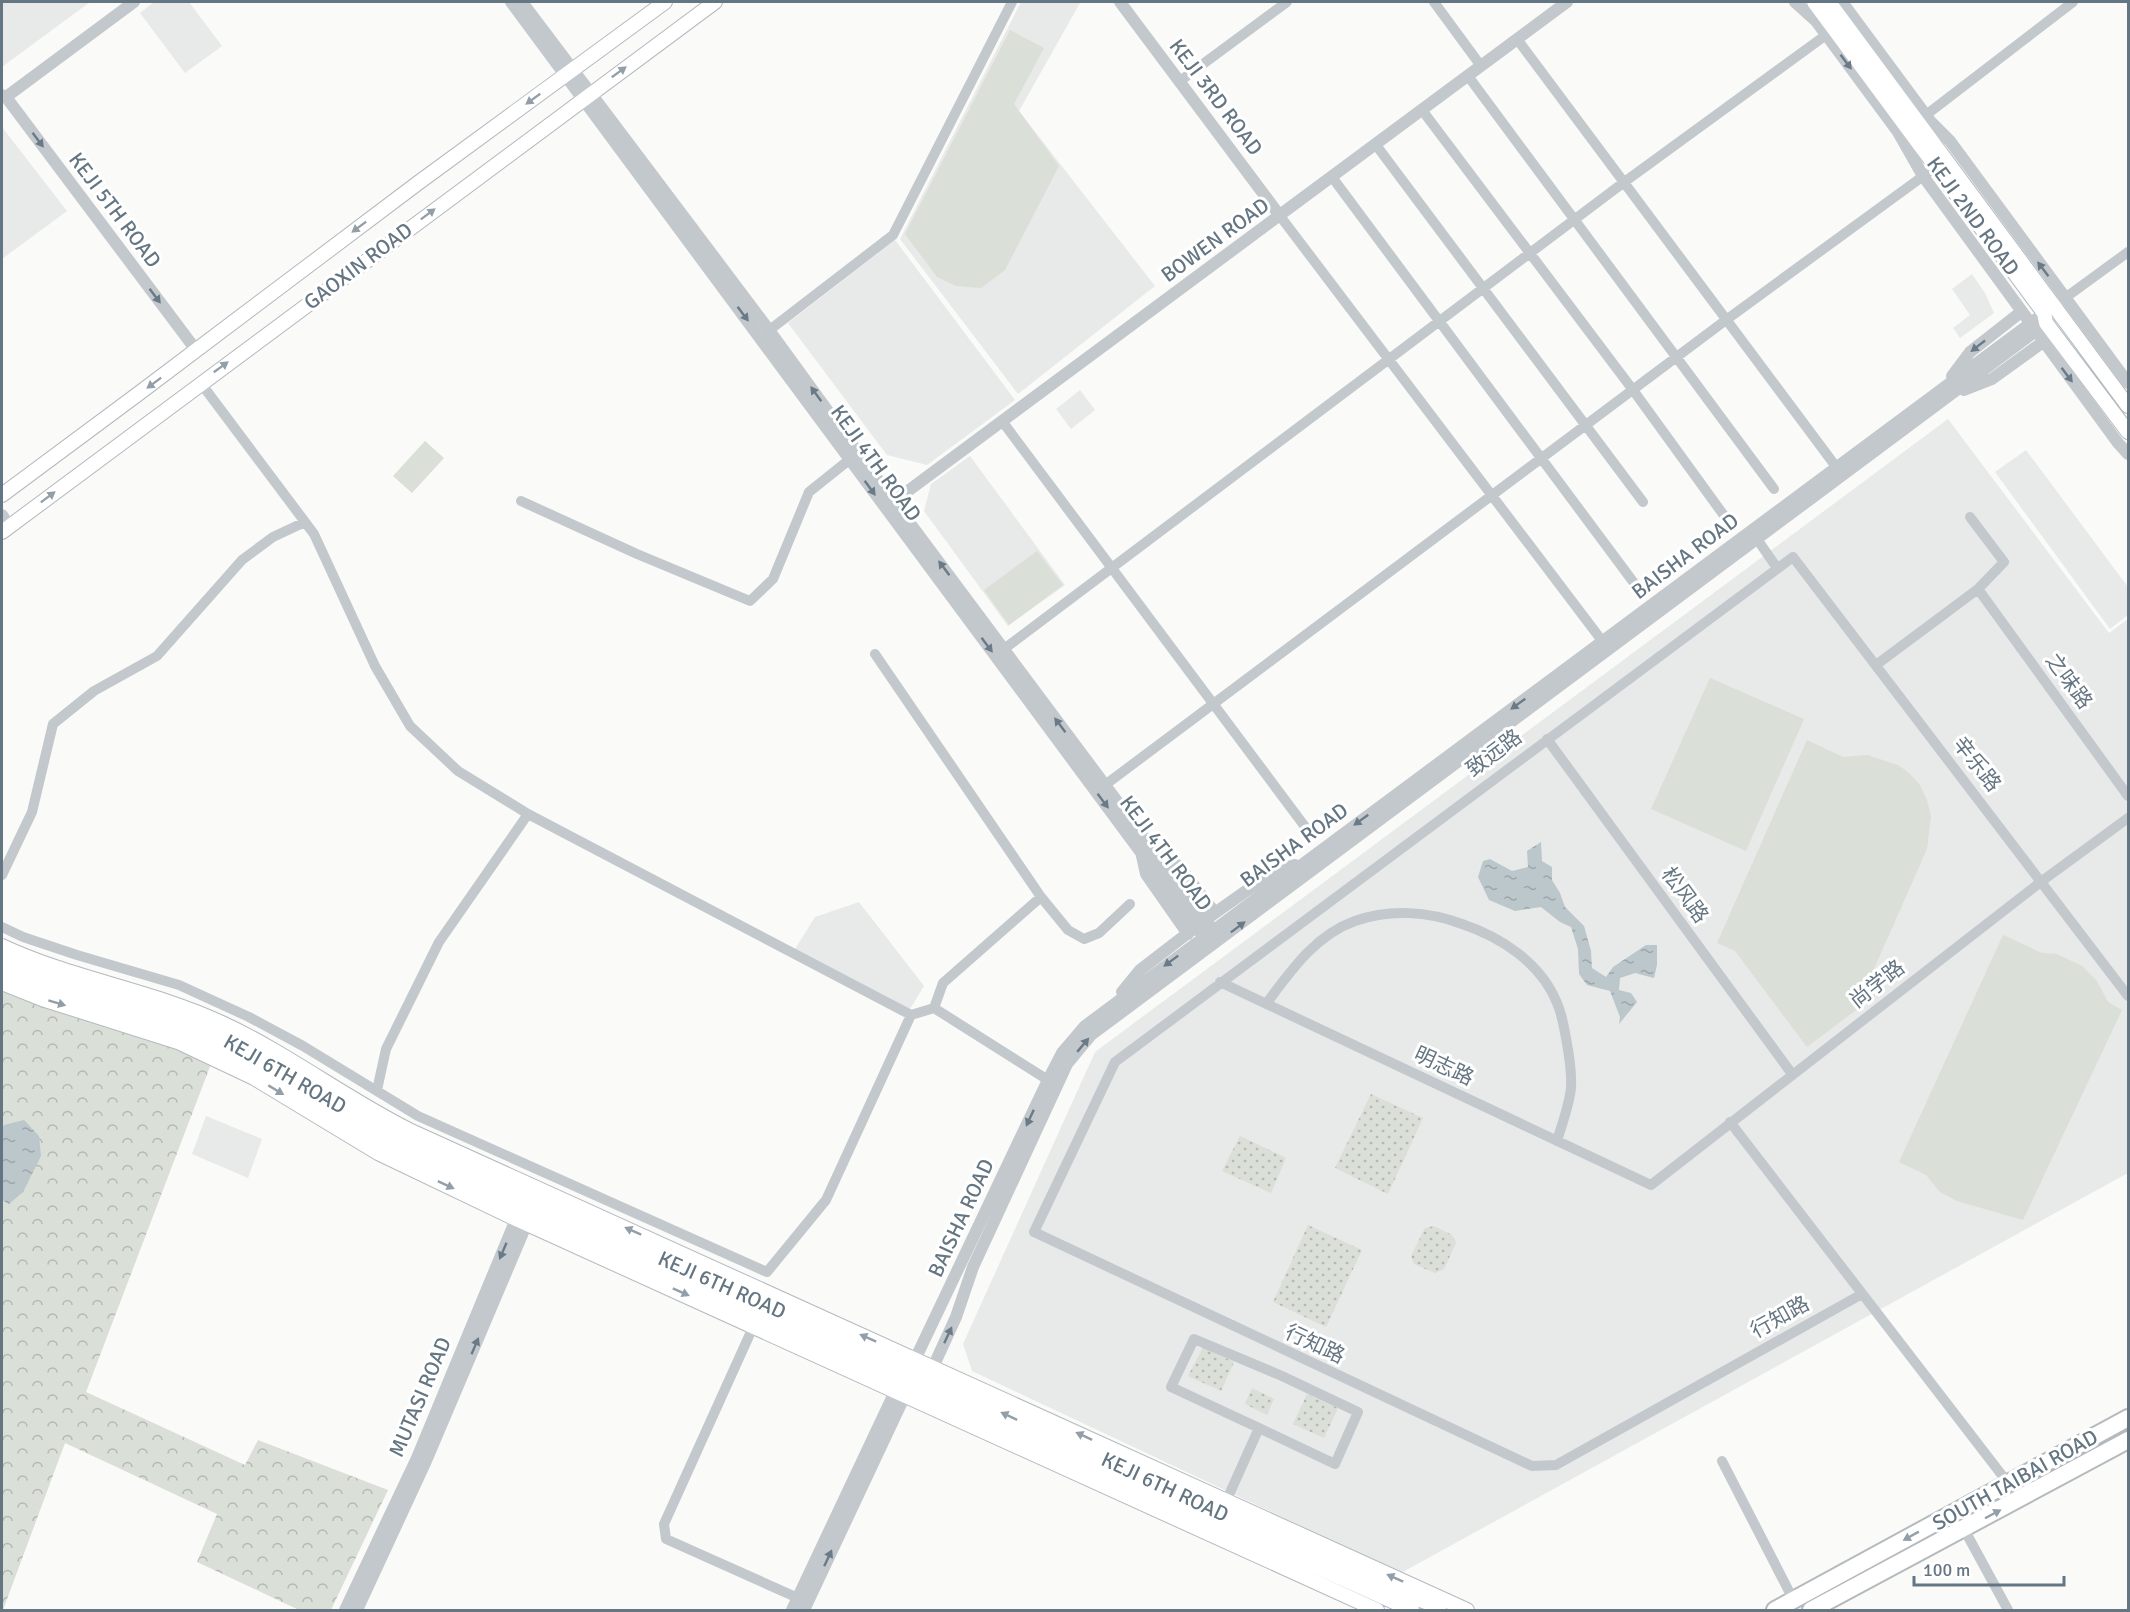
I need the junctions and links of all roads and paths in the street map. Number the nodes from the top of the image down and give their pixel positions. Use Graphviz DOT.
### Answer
graph roads {
  1 [pos="134,2"];
  2 [pos="511,2"];
  3 [pos="522,2"];
  4 [pos="665,2"];
  5 [pos="715,2"];
  6 [pos="1012,2"];
  7 [pos="1120,2"];
  8 [pos="1287,2"];
  9 [pos="1434,2"];
  10 [pos="1567,2"];
  11 [pos="1795,2"];
  12 [pos="1815,2"];
  13 [pos="1828,2"];
  14 [pos="1842,2"];
  15 [pos="2073,2"];
  16 [pos="1826,35"];
  17 [pos="1517,39"];
  18 [pos="1481,66"];
  19 [pos="569,73"];
  20 [pos="1468,76"];
  21 [pos="1180,81"];
  22 [pos="4,96"];
  23 [pos="586,96"];
  24 [pos="1422,110"];
  25 [pos="1926,115"];
  26 [pos="1376,145"];
  27 [pos="1937,166"];
  28 [pos="1923,176"];
  29 [pos="1332,177"];
  30 [pos="1623,183"];
  31 [pos="1280,216"];
  32 [pos="1576,219"];
  33 [pos="2128,252"];
  34 [pos="1530,254"];
  35 [pos="1484,288"];
  36 [pos="2021,312"];
  37 [pos="2047,319"];
  38 [pos="1726,320"];
  39 [pos="1439,321"];
  40 [pos="765,334"];
  41 [pos="196,350"];
  42 [pos="1677,357"];
  43 [pos="1389,358"];
  44 [pos="200,382"];
  45 [pos="2128,383"];
  46 [pos="1633,390"];
  47 [pos="1946,392"];
  48 [pos="2128,406"];
  49 [pos="1002,421"];
  50 [pos="1586,425"];
  51 [pos="2128,432"];
  52 [pos="2128,454"];
  53 [pos="1541,459"];
  54 [pos="849,460"];
  55 [pos="1837,468"];
  56 [pos="1774,489"];
  57 [pos="2,495"];
  58 [pos="1492,495"];
  59 [pos="521,501"];
  60 [pos="1643,502"];
  61 [pos="889,505"];
  62 [pos="1970,517"];
  63 [pos="1728,521"];
  64 [pos="305,522"];
  65 [pos="4,524"];
  66 [pos="1757,539"];
  67 [pos="1793,556"];
  68 [pos="1113,568"];
  69 [pos="1778,568"];
  70 [pos="1978,589"];
  71 [pos="1640,591"];
  72 [pos="1606,646"];
  73 [pos="1004,649"];
  74 [pos="875,654"];
  75 [pos="1876,665"];
  76 [pos="1212,705"];
  77 [pos="1547,739"];
  78 [pos="1105,785"];
  79 [pos="2128,796"];
  80 [pos="528,814"];
  81 [pos="2128,818"];
  82 [pos="1309,832"];
  83 [pos="2,875"];
  84 [pos="2042,881"];
  85 [pos="1041,897"];
  86 [pos="1130,904"];
  87 [pos="2,927"];
  88 [pos="1207,931"];
  89 [pos="2,946"];
  90 [pos="2,959"];
  91 [pos="2,971"];
  92 [pos="1220,982"];
  93 [pos="2,983"];
  94 [pos="2128,996"];
  95 [pos="1266,1004"];
  96 [pos="934,1008"];
  97 [pos="912,1015"];
  98 [pos="1792,1074"];
  99 [pos="1048,1080"];
  100 [pos="377,1090"];
  101 [pos="1730,1122"];
  102 [pos="1557,1141"];
  103 [pos="1652,1185"];
  104 [pos="527,1210"];
  105 [pos="1862,1294"];
  106 [pos="754,1325"];
  107 [pos="930,1373"];
  108 [pos="906,1380"];
  109 [pos="2128,1418"];
  110 [pos="1259,1428"];
  111 [pos="2128,1440"];
  112 [pos="1722,1461"];
  113 [pos="2008,1483"];
  114 [pos="1221,1512"];
  115 [pos="1964,1529"];
  116 [pos="798,1598"];
  117 [pos="1794,1601"];
  118 [pos="345,1611"];
  119 [pos="357,1611"];
  120 [pos="792,1611"];
  121 [pos="804,1611"];
  122 [pos="1377,1611"];
  123 [pos="1412,1611"];
  124 [pos="1446,1611"];
  125 [pos="1467,1611"];
  126 [pos="1775,1611"];
  127 [pos="1811,1611"];
  128 [pos="2008,1611"];
  1 -- 22 [label="street"];
  2 -- 19 [label="street, KEJI 4TH ROAD"];
  3 -- 19 [label="street, KEJI 4TH ROAD"];
  4 -- 19 [label="main road, GAOXIN ROAD"];
  23 -- 5 [label="main road, GAOXIN ROAD, one-way"];
  6 -- 40 [label="street"];
  7 -- 21 [label="street, KEJI 3RD ROAD"];
  8 -- 21 [label="street"];
  9 -- 18 [label="street"];
  10 -- 17 [label="street, BOWEN ROAD"];
  11 -- 16 [label="street"];
  12 -- 27 [label="main road, KEJI 2ND ROAD"];
  13 -- 37 [label="main road, KEJI 2ND ROAD"];
  14 -- 25 [label="street"];
  15 -- 25 [label="street"];
  16 -- 28 [label="street, one-way"];
  16 -- 30 [label="street"];
  17 -- 18 [label="street, BOWEN ROAD"];
  17 -- 30 [label="street"];
  18 -- 20 [label="street, BOWEN ROAD"];
  19 -- 23 [label="street, KEJI 4TH ROAD"];
  19 -- 41 [label="main road, GAOXIN ROAD, one-way"];
  20 -- 24 [label="street, BOWEN ROAD"];
  20 -- 32 [label="street"];
  21 -- 31 [label="street, KEJI 3RD ROAD"];
  22 -- 41 [label="street, KEJI 5TH ROAD, one-way"];
  23 -- 40 [label="street, KEJI 4TH ROAD"];
  44 -- 23 [label="main road, GAOXIN ROAD, one-way"];
  24 -- 26 [label="street, BOWEN ROAD"];
  24 -- 34 [label="street"];
  37 -- 25 [label="street, one-way"];
  26 -- 29 [label="street, BOWEN ROAD"];
  26 -- 35 [label="street"];
  27 -- 28 [label="street"];
  27 -- 37 [label="main road, KEJI 2ND ROAD"];
  28 -- 36 [label="street"];
  28 -- 38 [label="street"];
  29 -- 31 [label="street, BOWEN ROAD"];
  29 -- 39 [label="street"];
  30 -- 32 [label="street"];
  30 -- 38 [label="street"];
  31 -- 43 [label="street"];
  31 -- 49 [label="street, BOWEN ROAD"];
  32 -- 34 [label="street"];
  32 -- 42 [label="street"];
  33 -- 37 [label="street"];
  34 -- 35 [label="street"];
  34 -- 46 [label="street"];
  35 -- 39 [label="street"];
  35 -- 50 [label="street"];
  36 -- 37 [label="street"];
  36 -- 47 [label="street, one-way"];
  37 -- 45 [label="street"];
  37 -- 47 [label="street, BAISHA ROAD"];
  37 -- 47 [label="street"];
  37 -- 48 [label="main road, KEJI 2ND ROAD"];
  37 -- 51 [label="main road, KEJI 2ND ROAD"];
  37 -- 52 [label="street, one-way"];
  38 -- 42 [label="street"];
  38 -- 55 [label="street"];
  39 -- 43 [label="street"];
  39 -- 53 [label="street"];
  40 -- 54 [label="street, KEJI 4TH ROAD"];
  61 -- 40 [label="street, KEJI 4TH ROAD, one-way"];
  41 -- 57 [label="main road, GAOXIN ROAD, one-way"];
  42 -- 46 [label="street"];
  42 -- 56 [label="street"];
  43 -- 58 [label="street"];
  43 -- 68 [label="street"];
  44 -- 64 [label="street"];
  65 -- 44 [label="main road, GAOXIN ROAD, one-way"];
  46 -- 50 [label="street"];
  46 -- 63 [label="street"];
  47 -- 55 [label="street, BAISHA ROAD"];
  47 -- 66 [label="street, BAISHA ROAD"];
  49 -- 61 [label="street, BOWEN ROAD"];
  49 -- 68 [label="street"];
  50 -- 53 [label="street"];
  50 -- 60 [label="street"];
  53 -- 58 [label="street"];
  53 -- 71 [label="street"];
  54 -- 59 [label="street"];
  54 -- 61 [label="street, KEJI 4TH ROAD, one-way"];
  55 -- 72 [label="street, BAISHA ROAD"];
  58 -- 72 [label="street"];
  58 -- 76 [label="street"];
  73 -- 61 [label="street, KEJI 4TH ROAD, one-way"];
  61 -- 88 [label="street, KEJI 4TH ROAD, one-way"];
  62 -- 70 [label="street"];
  64 -- 80 [label="street"];
  64 -- 83 [label="street"];
  66 -- 69 [label="street"];
  66 -- 72 [label="street, BAISHA ROAD"];
  67 -- 69 [label="street, 致远路"];
  67 -- 75 [label="street, 辛乐路"];
  68 -- 73 [label="street"];
  68 -- 76 [label="street"];
  69 -- 77 [label="street, 致远路"];
  70 -- 75 [label="street"];
  70 -- 79 [label="street, 之味路"];
  88 -- 72 [label="street, BAISHA ROAD, one-way"];
  72 -- 88 [label="street, BAISHA ROAD, one-way"];
  78 -- 73 [label="street, KEJI 4TH ROAD, one-way"];
  74 -- 85 [label="street"];
  75 -- 84 [label="street, 辛乐路"];
  76 -- 78 [label="street"];
  76 -- 82 [label="street"];
  77 -- 92 [label="street, 致远路"];
  77 -- 98 [label="street, 松风路"];
  78 -- 88 [label="street, KEJI 4TH ROAD"];
  80 -- 97 [label="street"];
  80 -- 100 [label="street"];
  81 -- 84 [label="street, 尚学路"];
  84 -- 94 [label="street, 辛乐路"];
  84 -- 98 [label="street, 尚学路"];
  85 -- 86 [label="street"];
  85 -- 96 [label="street"];
  87 -- 100 [label="street"];
  88 -- 99 [label="street, BAISHA ROAD, one-way"];
  107 -- 88 [label="street, BAISHA ROAD, one-way"];
  108 -- 89 [label="main road, one-way"];
  90 -- 104 [label="main road, KEJI 6TH ROAD"];
  91 -- 104 [label="main road, KEJI 6TH ROAD"];
  92 -- 95 [label="street, 明志路"];
  92 -- 105 [label="street, 行知路"];
  93 -- 104 [label="main road, one-way"];
  95 -- 102 [label="street, 明志路"];
  95 -- 102 [label="street"];
  96 -- 97 [label="street"];
  96 -- 99 [label="street"];
  97 -- 100 [label="street"];
  98 -- 101 [label="street, 尚学路"];
  99 -- 108 [label="street, BAISHA ROAD, one-way"];
  101 -- 103 [label="street, 尚学路"];
  101 -- 105 [label="street"];
  102 -- 103 [label="street, 明志路"];
  104 -- 106 [label="main road, one-way"];
  104 -- 108 [label="main road, KEJI 6TH ROAD"];
  104 -- 118 [label="street, MUTASI ROAD, one-way"];
  119 -- 104 [label="street, MUTASI ROAD, one-way"];
  105 -- 113 [label="street"];
  106 -- 108 [label="main road"];
  106 -- 116 [label="street"];
  107 -- 108 [label="main road, KEJI 6TH ROAD"];
  114 -- 107 [label="main road, KEJI 6TH ROAD, one-way"];
  108 -- 114 [label="main road, KEJI 6TH ROAD"];
  108 -- 116 [label="street, BAISHA ROAD"];
  121 -- 108 [label="street, BAISHA ROAD, one-way"];
  108 -- 122 [label="main road"];
  109 -- 113 [label="main road, SOUTH TAIBAI ROAD"];
  110 -- 110 [label="street"];
  110 -- 114 [label="street"];
  115 -- 111 [label="main road, SOUTH TAIBAI ROAD, one-way"];
  112 -- 117 [label="street"];
  113 -- 117 [label="main road, SOUTH TAIBAI ROAD, one-way"];
  114 -- 123 [label="main road, KEJI 6TH ROAD"];
  114 -- 124 [label="main road, KEJI 6TH ROAD"];
  125 -- 114 [label="main road, one-way"];
  115 -- 127 [label="main road, SOUTH TAIBAI ROAD"];
  115 -- 128 [label="street"];
  116 -- 120 [label="street, BAISHA ROAD"];
  117 -- 126 [label="main road, SOUTH TAIBAI ROAD"];
}
